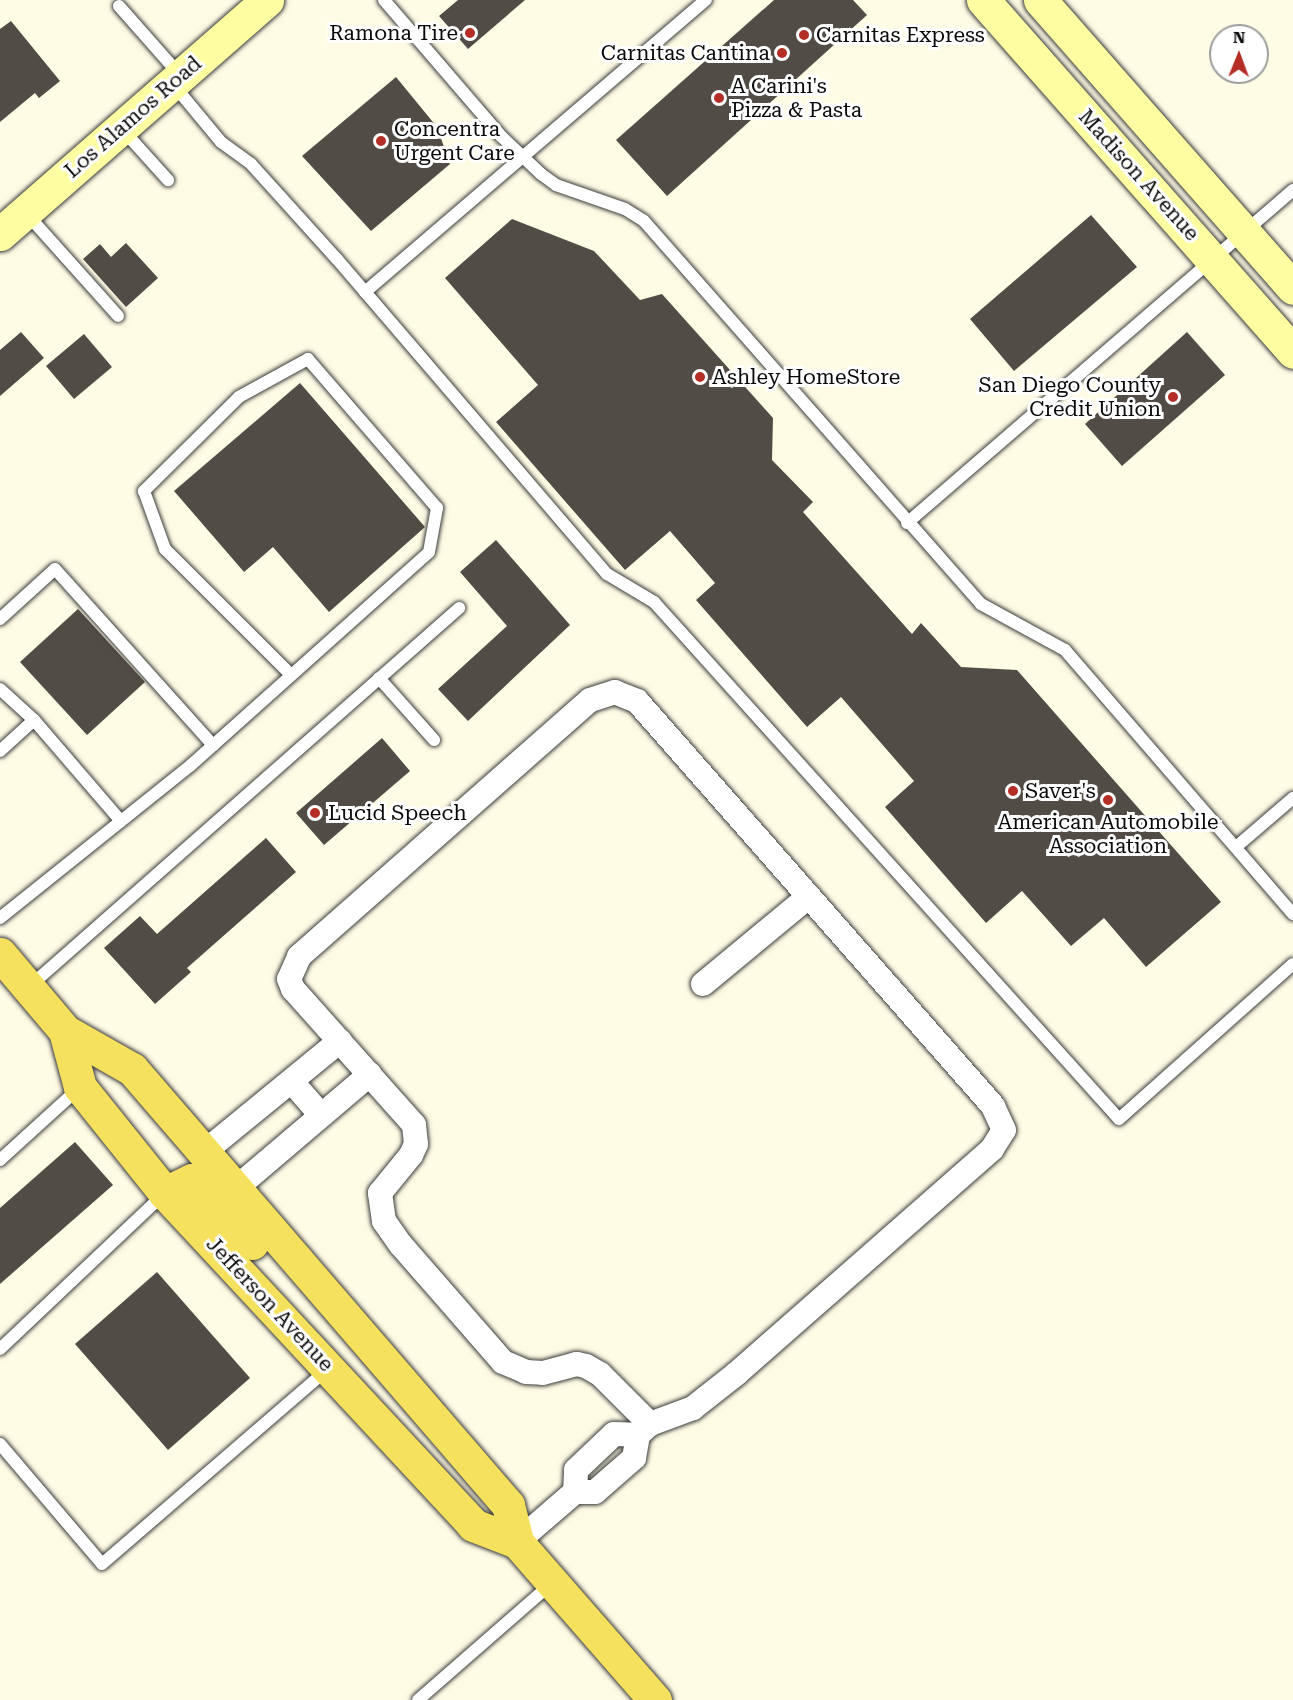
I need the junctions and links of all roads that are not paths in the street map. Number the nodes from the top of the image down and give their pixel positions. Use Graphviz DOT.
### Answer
graph roads {
  1 [pos="267,0"];
  2 [pos="384,0"];
  3 [pos="706,0"];
  4 [pos="983,0"];
  5 [pos="1040,0"];
  6 [pos="119,6"];
  7 [pos="176,79"];
  8 [pos="121,128"];
  9 [pos="521,155"];
  10 [pos="168,180"];
  11 [pos="1293,190"];
  12 [pos="25,212"];
  13 [pos="1246,233"];
  14 [pos="0,234"];
  15 [pos="1214,261"];
  16 [pos="1293,288"];
  17 [pos="364,292"];
  18 [pos="118,316"];
  19 [pos="1293,351"];
  20 [pos="907,523"];
  21 [pos="459,608"];
  22 [pos="0,619"];
  23 [pos="291,675"];
  24 [pos="379,678"];
  25 [pos="0,689"];
  26 [pos="34,720"];
  27 [pos="434,740"];
  28 [pos="213,745"];
  29 [pos="0,751"];
  30 [pos="1293,798"];
  31 [pos="121,821"];
  32 [pos="1236,847"];
  33 [pos="808,897"];
  34 [pos="1293,914"];
  35 [pos="0,918"];
  36 [pos="0,954"];
  37 [pos="1293,964"];
  38 [pos="703,984"];
  39 [pos="29,987"];
  40 [pos="65,1031"];
  41 [pos="340,1041"];
  42 [pos="370,1074"];
  43 [pos="292,1082"];
  44 [pos="80,1088"];
  45 [pos="321,1115"];
  46 [pos="204,1153"];
  47 [pos="0,1160"];
  48 [pos="235,1189"];
  49 [pos="165,1193"];
  50 [pos="304,1269"];
  51 [pos="0,1349"];
  52 [pos="329,1368"];
  53 [pos="644,1429"];
  54 [pos="0,1444"];
  55 [pos="517,1542"];
  56 [pos="552,1582"];
  57 [pos="418,1700"];
  58 [pos="655,1700"];
  1 -- 7 [label="main road, Los Alamos Road"];
  2 -- 9 [label="lane"];
  3 -- 9 [label="lane"];
  4 -- 15 [label="main road, Madison Avenue"];
  5 -- 13 [label="main road, Madison Avenue"];
  6 -- 7 [label="lane"];
  7 -- 8 [label="main road, Los Alamos Road"];
  7 -- 17 [label="lane"];
  8 -- 10 [label="lane"];
  8 -- 12 [label="main road, Los Alamos Road"];
  9 -- 17 [label="lane"];
  9 -- 20 [label="lane"];
  11 -- 13 [label="lane"];
  12 -- 14 [label="main road, Los Alamos Road"];
  12 -- 18 [label="lane"];
  13 -- 15 [label="lane"];
  13 -- 16 [label="main road, Madison Avenue"];
  15 -- 19 [label="main road, Madison Avenue"];
  15 -- 20 [label="lane"];
  17 -- 37 [label="lane"];
  20 -- 32 [label="lane"];
  21 -- 24 [label="lane"];
  22 -- 28 [label="lane"];
  23 -- 23 [label="lane"];
  23 -- 28 [label="lane"];
  24 -- 27 [label="lane"];
  24 -- 39 [label="lane"];
  25 -- 26 [label="lane"];
  26 -- 29 [label="lane"];
  26 -- 31 [label="lane"];
  28 -- 31 [label="lane"];
  30 -- 32 [label="lane"];
  31 -- 35 [label="lane"];
  32 -- 34 [label="lane"];
  33 -- 38 [label="street"];
  33 -- 41 [label="street"];
  33 -- 53 [label="street"];
  36 -- 39 [label="main road, Jefferson Avenue"];
  39 -- 40 [label="main road, Jefferson Avenue"];
  40 -- 44 [label="main road, Jefferson Avenue"];
  40 -- 46 [label="main road, Jefferson Avenue"];
  41 -- 42 [label="street"];
  41 -- 43 [label="street"];
  42 -- 45 [label="street"];
  42 -- 53 [label="street"];
  43 -- 45 [label="street"];
  43 -- 46 [label="street"];
  44 -- 47 [label="lane"];
  44 -- 49 [label="main road, Jefferson Avenue"];
  45 -- 48 [label="street"];
  46 -- 48 [label="main road, Jefferson Avenue"];
  48 -- 50 [label="main road, Jefferson Avenue"];
  49 -- 50 [label="main road"];
  49 -- 51 [label="lane"];
  49 -- 52 [label="main road, Jefferson Avenue"];
  50 -- 55 [label="main road, Jefferson Avenue"];
  52 -- 54 [label="lane"];
  52 -- 55 [label="main road, Jefferson Avenue"];
  53 -- 55 [label="street"];
  55 -- 56 [label="main road, Jefferson Avenue"];
  56 -- 57 [label="lane"];
  56 -- 58 [label="main road, Jefferson Avenue"];
}
